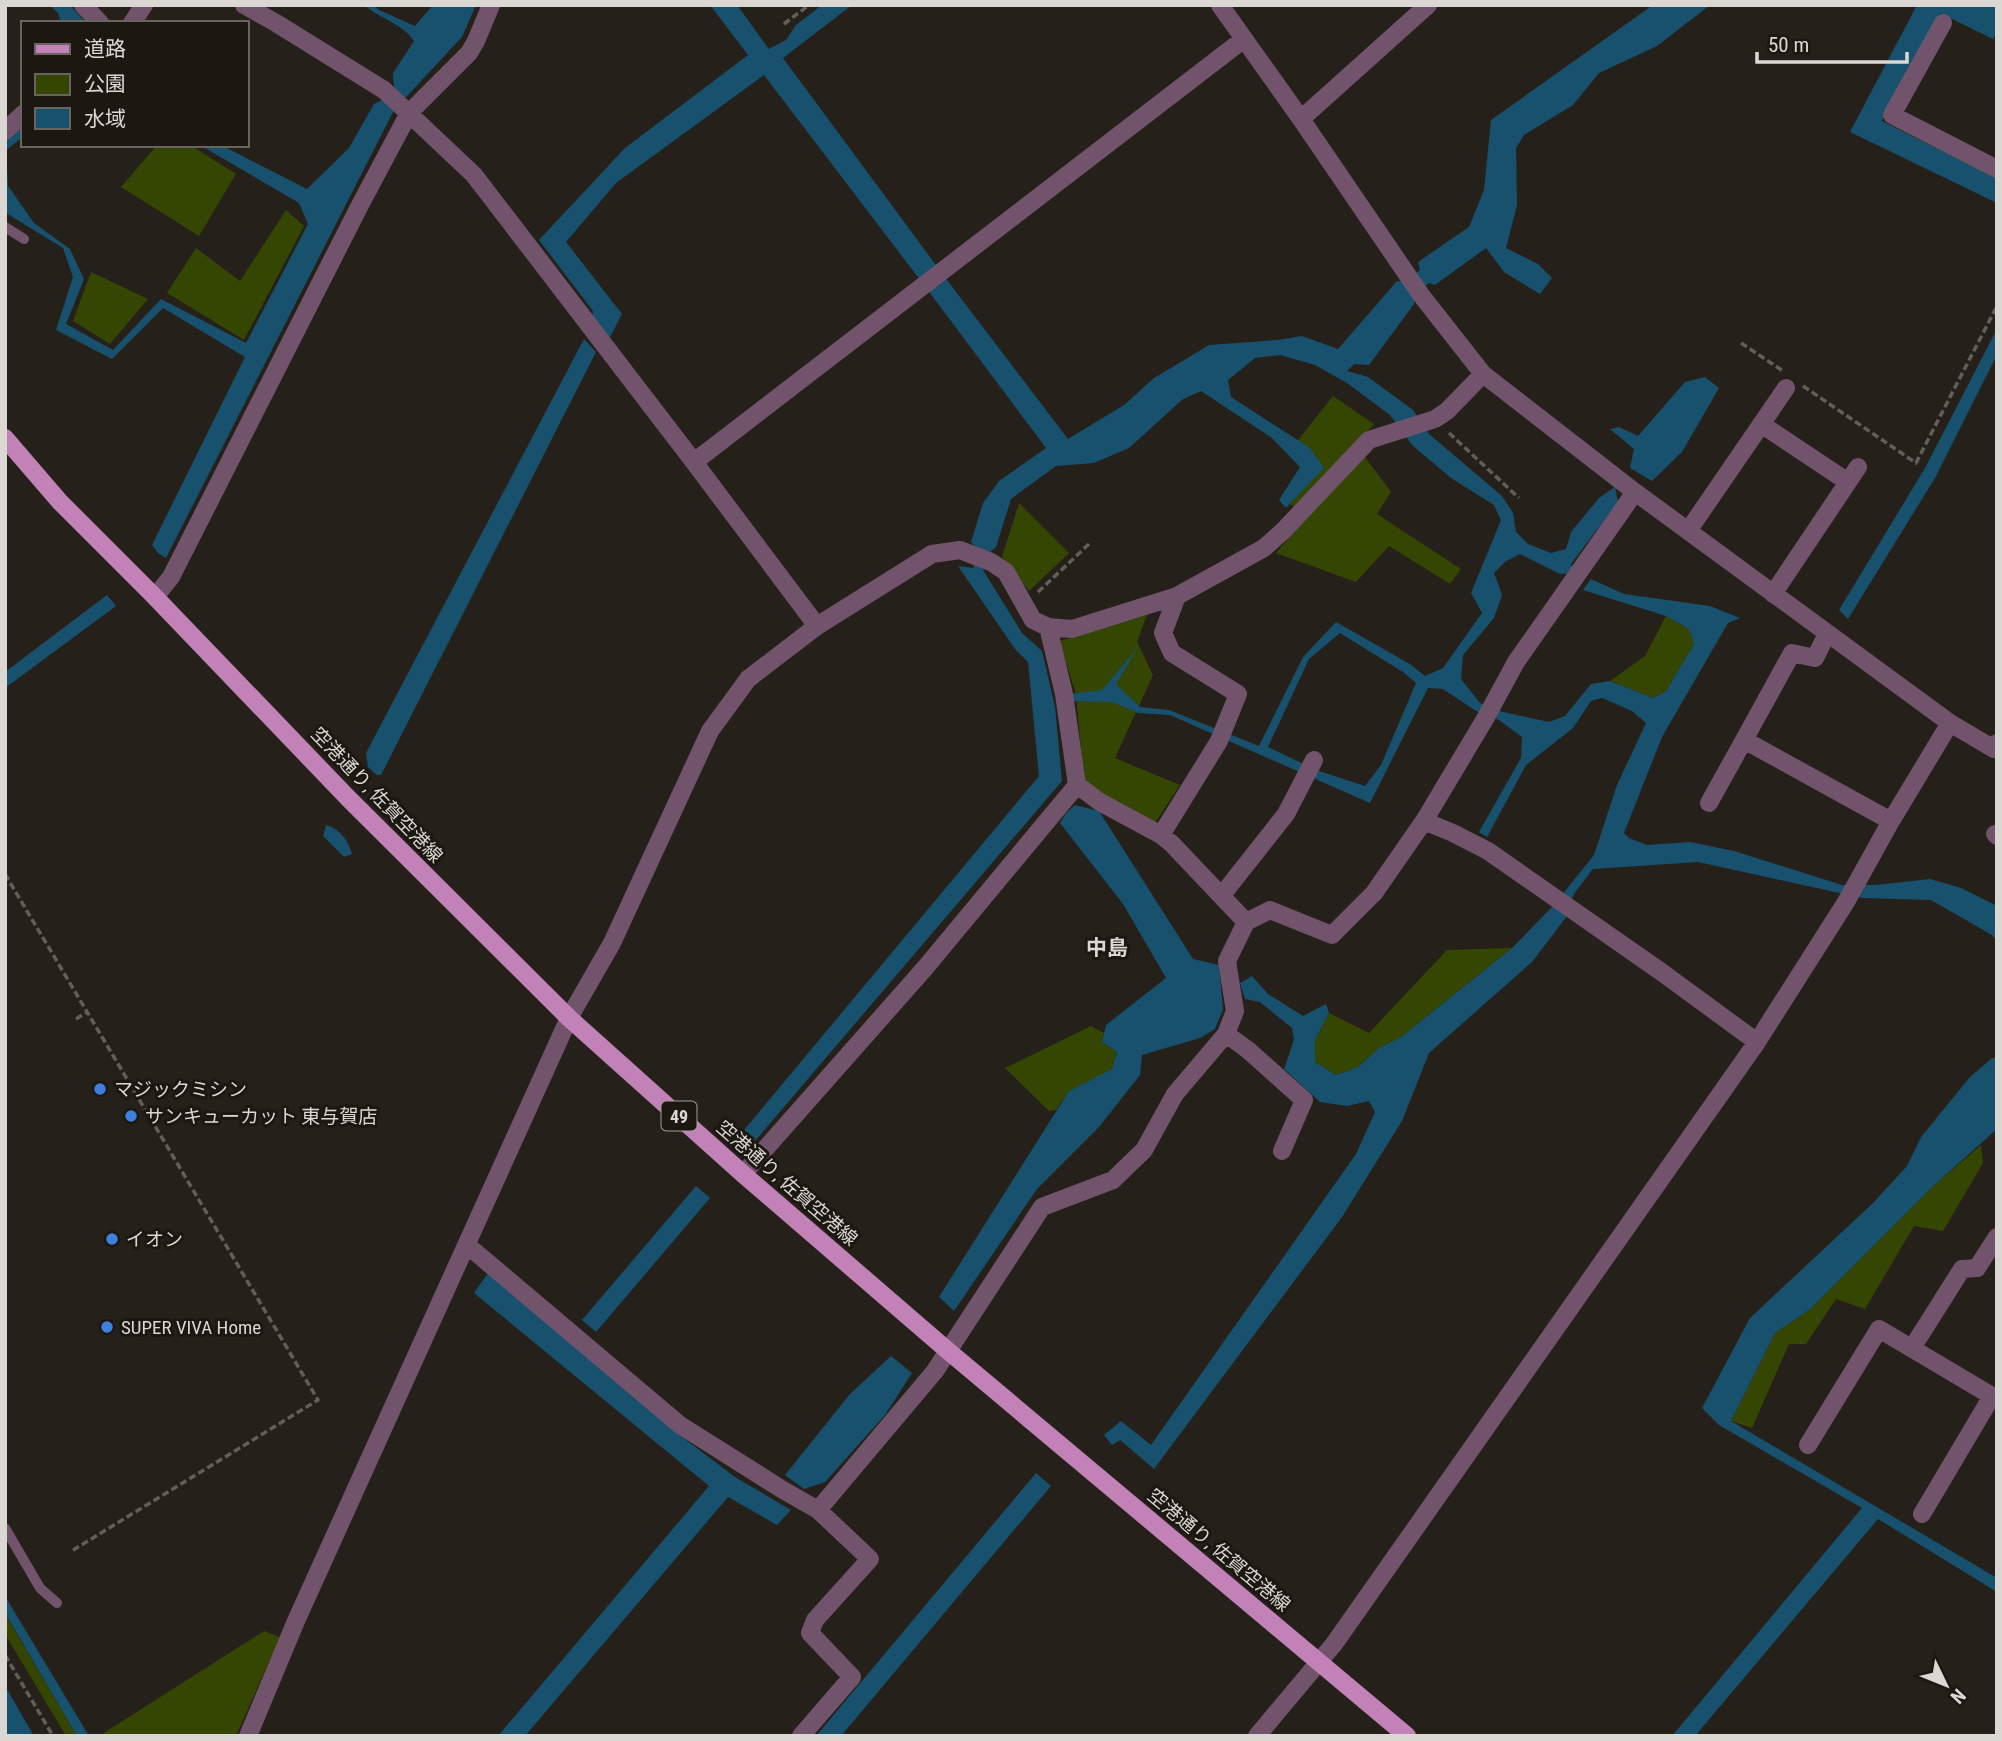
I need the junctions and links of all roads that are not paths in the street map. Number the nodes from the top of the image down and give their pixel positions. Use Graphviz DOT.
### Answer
graph roads {
  1 [pos="83,5"];
  2 [pos="144,5"];
  3 [pos="244,5"];
  4 [pos="491,5"];
  5 [pos="1220,5"];
  6 [pos="1428,5"];
  7 [pos="98,21"];
  8 [pos="133,21"];
  9 [pos="1943,23"];
  10 [pos="1244,39"];
  11 [pos="409,113"];
  12 [pos="21,116"];
  13 [pos="1301,119"];
  14 [pos="5,131"];
  15 [pos="1997,169"];
  16 [pos="5,227"];
  17 [pos="24,239"];
  18 [pos="1483,374"];
  19 [pos="1789,380"];
  20 [pos="1761,424"];
  21 [pos="5,438"];
  22 [pos="694,462"];
  23 [pos="1635,492"];
  24 [pos="1688,531"];
  25 [pos="1773,594"];
  26 [pos="1177,596"];
  27 [pos="155,597"];
  28 [pos="817,626"];
  29 [pos="1048,627"];
  30 [pos="1827,634"];
  31 [pos="1950,723"];
  32 [pos="1744,740"];
  33 [pos="1996,748"];
  34 [pos="1314,760"];
  35 [pos="1077,785"];
  36 [pos="1709,803"];
  37 [pos="1424,821"];
  38 [pos="1891,821"];
  39 [pos="1161,835"];
  40 [pos="1222,895"];
  41 [pos="1246,922"];
  42 [pos="569,1018"];
  43 [pos="1226,1034"];
  44 [pos="1757,1042"];
  45 [pos="1282,1151"];
  46 [pos="743,1174"];
  47 [pos="1997,1237"];
  48 [pos="467,1245"];
  49 [pos="1912,1348"];
  50 [pos="947,1350"];
  51 [pos="1994,1398"];
  52 [pos="1808,1445"];
  53 [pos="818,1510"];
  54 [pos="1922,1514"];
  55 [pos="5,1528"];
  56 [pos="57,1603"];
  57 [pos="1319,1661"];
  58 [pos="248,1736"];
  59 [pos="801,1736"];
  60 [pos="1257,1736"];
  61 [pos="1407,1736"];
  1 -- 7 [label="street"];
  2 -- 8 [label="street"];
  3 -- 11 [label="street"];
  4 -- 11 [label="street"];
  5 -- 10 [label="street"];
  6 -- 13 [label="street"];
  9 -- 15 [label="street"];
  10 -- 13 [label="street"];
  10 -- 22 [label="street"];
  11 -- 22 [label="street"];
  11 -- 27 [label="street"];
  12 -- 14 [label="street"];
  13 -- 18 [label="street"];
  16 -- 17 [label="lane"];
  18 -- 23 [label="street"];
  18 -- 26 [label="street"];
  19 -- 20 [label="street"];
  20 -- 24 [label="street"];
  20 -- 25 [label="street"];
  21 -- 27 [label="main road, 空港通り, 佐賀空港線 / 49"];
  22 -- 28 [label="street"];
  23 -- 24 [label="street"];
  23 -- 37 [label="street"];
  24 -- 25 [label="street"];
  25 -- 30 [label="street"];
  26 -- 29 [label="street"];
  26 -- 39 [label="street"];
  27 -- 42 [label="main road, 空港通り, 佐賀空港線 / 49"];
  28 -- 29 [label="street"];
  28 -- 42 [label="street"];
  29 -- 35 [label="street"];
  30 -- 31 [label="street"];
  30 -- 32 [label="street"];
  31 -- 33 [label="street"];
  31 -- 38 [label="street"];
  32 -- 36 [label="street"];
  32 -- 38 [label="street"];
  34 -- 40 [label="street"];
  35 -- 39 [label="street"];
  35 -- 46 [label="street"];
  37 -- 41 [label="street"];
  37 -- 44 [label="street"];
  38 -- 44 [label="street"];
  39 -- 40 [label="street"];
  40 -- 41 [label="street"];
  41 -- 43 [label="street"];
  42 -- 46 [label="main road, 空港通り, 佐賀空港線 / 49"];
  42 -- 48 [label="street"];
  43 -- 45 [label="street"];
  43 -- 50 [label="street"];
  44 -- 57 [label="street"];
  46 -- 50 [label="main road, 空港通り, 佐賀空港線 / 49"];
  47 -- 49 [label="street"];
  48 -- 53 [label="street"];
  48 -- 58 [label="street"];
  49 -- 51 [label="street"];
  49 -- 52 [label="street"];
  50 -- 53 [label="street"];
  50 -- 57 [label="main road, 空港通り, 佐賀空港線 / 49"];
  51 -- 54 [label="street"];
  53 -- 59 [label="street"];
  55 -- 56 [label="lane"];
  57 -- 60 [label="street"];
  57 -- 61 [label="main road, 空港通り, 佐賀空港線 / 49"];
}
